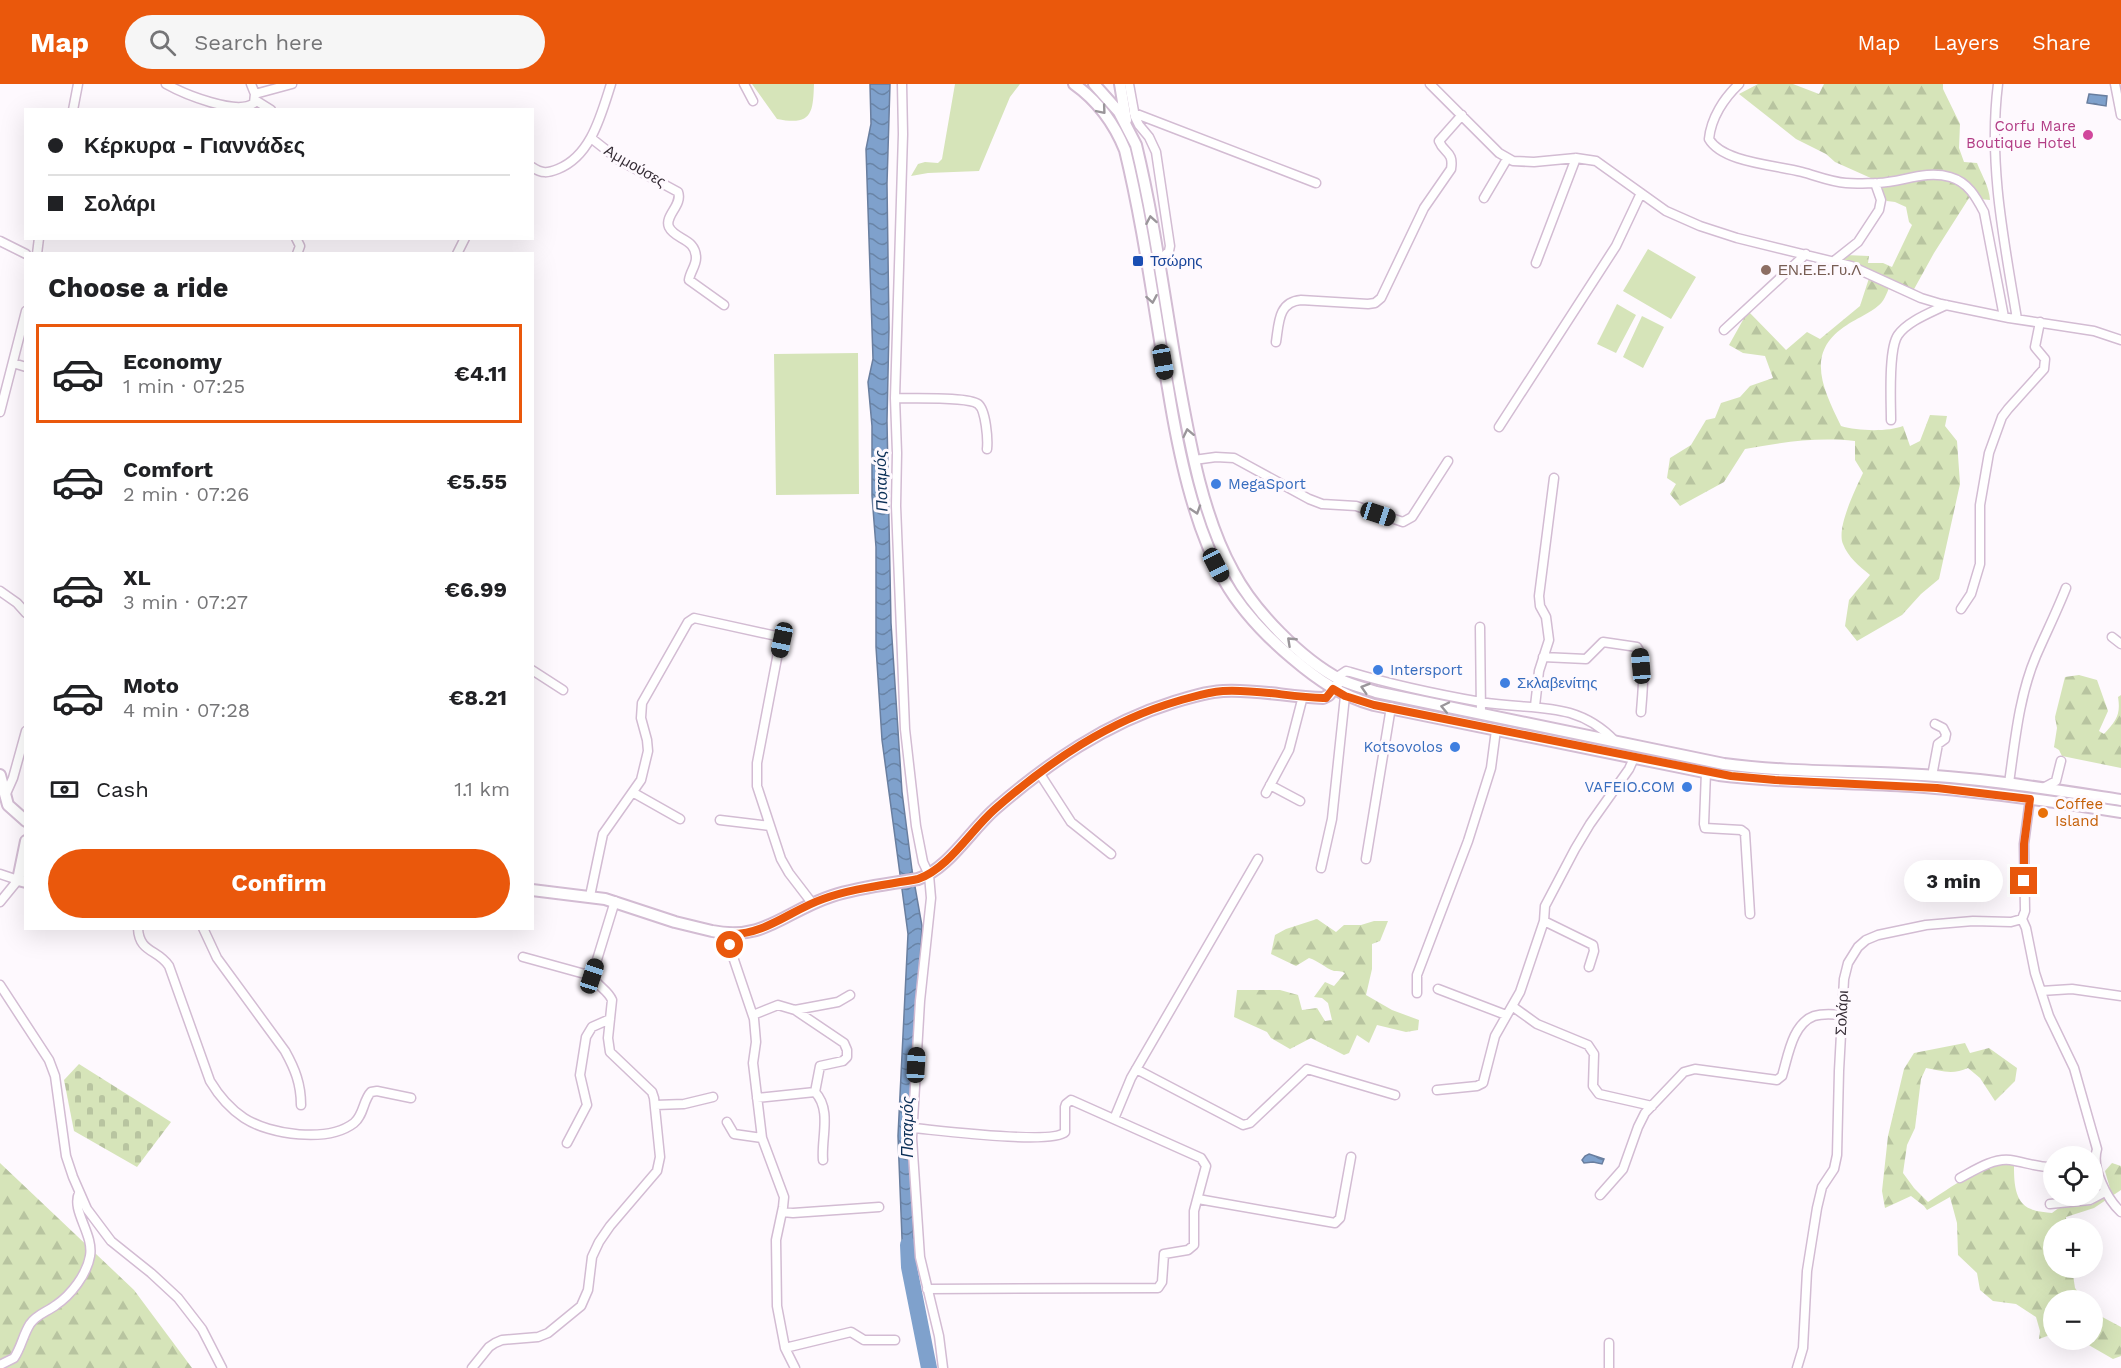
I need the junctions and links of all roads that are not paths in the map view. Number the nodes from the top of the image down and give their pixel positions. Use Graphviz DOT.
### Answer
graph roads {
  1 [pos="78,84"];
  2 [pos="166,84"];
  3 [pos="251,84"];
  4 [pos="292,84"];
  5 [pos="611,84"];
  6 [pos="744,84"];
  7 [pos="902,84"];
  8 [pos="1074,84"];
  9 [pos="1094,84"];
  10 [pos="1120,84"];
  11 [pos="1129,84"];
  12 [pos="1430,84"];
  13 [pos="1739,84"];
  14 [pos="1998,84"];
  15 [pos="2115,84"];
  16 [pos="255,97"];
  17 [pos="753,101"];
  18 [pos="73,108"];
  19 [pos="269,108"];
  20 [pos="1134,113"];
  21 [pos="2121,115"];
  22 [pos="1462,116"];
  23 [pos="1126,123"];
  24 [pos="591,138"];
  25 [pos="1576,158"];
  26 [pos="1507,159"];
  27 [pos="535,172"];
  28 [pos="1316,183"];
  29 [pos="1875,183"];
  30 [pos="1641,193"];
  31 [pos="1484,198"];
  32 [pos="0,241"];
  33 [pos="24,253"];
  34 [pos="1806,254"];
  35 [pos="1834,261"];
  36 [pos="1158,262"];
  37 [pos="1536,263"];
  38 [pos="1946,305"];
  39 [pos="724,306"];
  40 [pos="2004,317"];
  41 [pos="24,319"];
  42 [pos="2017,319"];
  43 [pos="2040,322"];
  44 [pos="1724,330"];
  45 [pos="2121,340"];
  46 [pos="1276,342"];
  47 [pos="13,363"];
  48 [pos="24,366"];
  49 [pos="895,398"];
  50 [pos="0,412"];
  51 [pos="1892,420"];
  52 [pos="1499,427"];
  53 [pos="987,449"];
  54 [pos="1194,460"];
  55 [pos="1448,461"];
  56 [pos="1554,478"];
  57 [pos="2066,588"];
  58 [pos="0,591"];
  59 [pos="1962,609"];
  60 [pos="24,611"];
  61 [pos="1480,627"];
  62 [pos="2112,637"];
  63 [pos="2121,644"];
  64 [pos="1543,657"];
  65 [pos="534,671"];
  66 [pos="1339,678"];
  67 [pos="1329,686"];
  68 [pos="563,690"];
  69 [pos="1394,691"];
  70 [pos="1304,696"];
  71 [pos="1345,696"];
  72 [pos="1481,702"];
  73 [pos="1535,706"];
  74 [pos="1391,708"];
  75 [pos="1641,712"];
  76 [pos="1481,714"];
  77 [pos="1935,724"];
  78 [pos="1496,730"];
  79 [pos="24,739"];
  80 [pos="1616,743"];
  81 [pos="1634,758"];
  82 [pos="2061,761"];
  83 [pos="1706,772"];
  84 [pos="1040,774"];
  85 [pos="0,775"];
  86 [pos="1932,776"];
  87 [pos="2009,783"];
  88 [pos="2043,788"];
  89 [pos="634,793"];
  90 [pos="5,796"];
  91 [pos="2030,799"];
  92 [pos="2121,800"];
  93 [pos="1300,801"];
  94 [pos="2121,812"];
  95 [pos="24,819"];
  96 [pos="680,819"];
  97 [pos="720,820"];
  98 [pos="770,826"];
  99 [pos="1111,854"];
  100 [pos="1258,859"];
  101 [pos="1366,859"];
  102 [pos="24,861"];
  103 [pos="1322,868"];
  104 [pos="0,874"];
  105 [pos="929,875"];
  106 [pos="22,881"];
  107 [pos="534,890"];
  108 [pos="590,896"];
  109 [pos="615,901"];
  110 [pos="0,902"];
  111 [pos="812,903"];
  112 [pos="1750,914"];
  113 [pos="2022,919"];
  114 [pos="1544,921"];
  115 [pos="138,930"];
  116 [pos="204,930"];
  117 [pos="730,934"];
  118 [pos="523,957"];
  119 [pos="1589,967"];
  120 [pos="592,976"];
  121 [pos="0,985"];
  122 [pos="1438,989"];
  123 [pos="2041,991"];
  124 [pos="1417,993"];
  125 [pos="850,995"];
  126 [pos="2121,996"];
  127 [pos="1512,1006"];
  128 [pos="795,1010"];
  129 [pos="753,1015"];
  130 [pos="1506,1015"];
  131 [pos="1842,1015"];
  132 [pos="610,1019"];
  133 [pos="1136,1069"];
  134 [pos="1437,1090"];
  135 [pos="814,1092"];
  136 [pos="1395,1095"];
  137 [pos="712,1097"];
  138 [pos="411,1098"];
  139 [pos="757,1098"];
  140 [pos="301,1105"];
  141 [pos="655,1105"];
  142 [pos="1652,1106"];
  143 [pos="1114,1119"];
  144 [pos="727,1122"];
  145 [pos="913,1128"];
  146 [pos="762,1138"];
  147 [pos="567,1143"];
  148 [pos="2096,1146"];
  149 [pos="1352,1157"];
  150 [pos="823,1160"];
  151 [pos="2043,1167"];
  152 [pos="1960,1178"];
  153 [pos="2103,1186"];
  154 [pos="2105,1192"];
  155 [pos="79,1193"];
  156 [pos="1600,1196"];
  157 [pos="1198,1199"];
  158 [pos="879,1207"];
  159 [pos="782,1212"];
  160 [pos="2121,1212"];
  161 [pos="927,1289"];
  162 [pos="895,1340"];
  163 [pos="1609,1343"];
  164 [pos="785,1348"];
  165 [pos="0,1365"];
  166 [pos="222,1368"];
  167 [pos="472,1368"];
  168 [pos="795,1368"];
  169 [pos="943,1368"];
  170 [pos="1609,1368"];
  171 [pos="1797,1368"];
  1 -- 18 [label="street"];
  2 -- 16 [label="street"];
  3 -- 16 [label="street"];
  4 -- 16 [label="street"];
  5 -- 24 [label="street"];
  6 -- 17 [label="street"];
  7 -- 49 [label="street"];
  8 -- 67 [label="main road, one-way"];
  9 -- 23 [label="main road"];
  10 -- 23 [label="main road"];
  11 -- 20 [label="street"];
  12 -- 22 [label="street"];
  13 -- 29 [label="street"];
  14 -- 42 [label="street"];
  15 -- 21 [label="street"];
  16 -- 19 [label="street"];
  20 -- 28 [label="street"];
  20 -- 36 [label="street"];
  22 -- 26 [label="street"];
  22 -- 46 [label="street"];
  36 -- 23 [label="main road, one-way"];
  24 -- 27 [label="street"];
  24 -- 39 [label="street, Αμμούσες"];
  25 -- 26 [label="street"];
  25 -- 30 [label="street"];
  25 -- 37 [label="street"];
  26 -- 31 [label="street"];
  29 -- 35 [label="street"];
  29 -- 40 [label="street"];
  30 -- 34 [label="street"];
  30 -- 52 [label="street"];
  32 -- 33 [label="street"];
  34 -- 35 [label="street"];
  34 -- 44 [label="street"];
  35 -- 38 [label="street"];
  54 -- 36 [label="main road, one-way"];
  38 -- 40 [label="street"];
  38 -- 51 [label="street"];
  40 -- 42 [label="street"];
  41 -- 47 [label="street"];
  42 -- 43 [label="street"];
  43 -- 45 [label="street"];
  43 -- 59 [label="street"];
  47 -- 48 [label="street"];
  47 -- 50 [label="street"];
  49 -- 53 [label="street"];
  49 -- 105 [label="street"];
  54 -- 55 [label="street"];
  66 -- 54 [label="main road, one-way"];
  56 -- 64 [label="street"];
  57 -- 87 [label="street"];
  58 -- 60 [label="street"];
  61 -- 72 [label="street"];
  62 -- 63 [label="street"];
  64 -- 73 [label="street"];
  64 -- 75 [label="street"];
  65 -- 68 [label="street"];
  66 -- 67 [label="main road"];
  66 -- 69 [label="main road"];
  67 -- 70 [label="main road"];
  67 -- 71 [label="main road"];
  69 -- 72 [label="street"];
  76 -- 69 [label="main road, one-way"];
  70 -- 84 [label="main road"];
  70 -- 93 [label="street"];
  71 -- 74 [label="main road"];
  71 -- 103 [label="street"];
  72 -- 73 [label="street"];
  72 -- 76 [label="street"];
  73 -- 80 [label="street"];
  74 -- 78 [label="main road"];
  74 -- 101 [label="street"];
  76 -- 80 [label="main road"];
  77 -- 86 [label="street"];
  78 -- 81 [label="main road"];
  78 -- 124 [label="street"];
  79 -- 90 [label="street"];
  80 -- 86 [label="main road"];
  81 -- 83 [label="main road"];
  81 -- 114 [label="street"];
  82 -- 88 [label="street"];
  83 -- 91 [label="main road"];
  83 -- 112 [label="street"];
  84 -- 99 [label="street"];
  84 -- 105 [label="main road"];
  85 -- 90 [label="main road"];
  86 -- 87 [label="main road"];
  87 -- 88 [label="main road"];
  88 -- 91 [label="main road"];
  88 -- 92 [label="main road"];
  89 -- 96 [label="street"];
  89 -- 98 [label="street"];
  89 -- 108 [label="street"];
  90 -- 95 [label="main road"];
  91 -- 94 [label="main road"];
  91 -- 113 [label="street"];
  97 -- 98 [label="street"];
  98 -- 111 [label="street"];
  100 -- 133 [label="street"];
  102 -- 106 [label="main road"];
  104 -- 106 [label="street"];
  105 -- 111 [label="main road"];
  105 -- 145 [label="street"];
  106 -- 110 [label="street"];
  107 -- 108 [label="main road"];
  108 -- 109 [label="main road"];
  109 -- 117 [label="main road"];
  109 -- 120 [label="street"];
  111 -- 117 [label="main road"];
  113 -- 123 [label="street"];
  113 -- 131 [label="street, Σολάρι"];
  114 -- 119 [label="street"];
  114 -- 127 [label="street"];
  115 -- 138 [label="street"];
  116 -- 140 [label="street"];
  117 -- 129 [label="street"];
  118 -- 120 [label="street"];
  120 -- 132 [label="street"];
  121 -- 155 [label="street"];
  122 -- 130 [label="street"];
  123 -- 126 [label="street"];
  123 -- 148 [label="street"];
  125 -- 128 [label="street"];
  127 -- 130 [label="street"];
  127 -- 142 [label="street"];
  128 -- 129 [label="street"];
  128 -- 135 [label="street"];
  129 -- 139 [label="street"];
  130 -- 134 [label="street"];
  131 -- 142 [label="street"];
  131 -- 171 [label="street, Σολάρι"];
  132 -- 141 [label="street"];
  132 -- 147 [label="street"];
  133 -- 136 [label="street"];
  133 -- 143 [label="street"];
  135 -- 139 [label="street"];
  135 -- 150 [label="street"];
  137 -- 141 [label="street"];
  139 -- 146 [label="street"];
  141 -- 167 [label="street"];
  142 -- 156 [label="street"];
  143 -- 145 [label="street"];
  143 -- 157 [label="street"];
  144 -- 146 [label="street"];
  145 -- 161 [label="street"];
  146 -- 159 [label="street"];
  149 -- 157 [label="street"];
  151 -- 152 [label="street"];
  153 -- 154 [label="street"];
  154 -- 160 [label="street"];
  155 -- 165 [label="street"];
  155 -- 166 [label="street"];
  157 -- 161 [label="street"];
  158 -- 159 [label="street"];
  159 -- 164 [label="street"];
  161 -- 169 [label="street"];
  162 -- 164 [label="street"];
  163 -- 170 [label="street"];
  164 -- 168 [label="street"];
}
